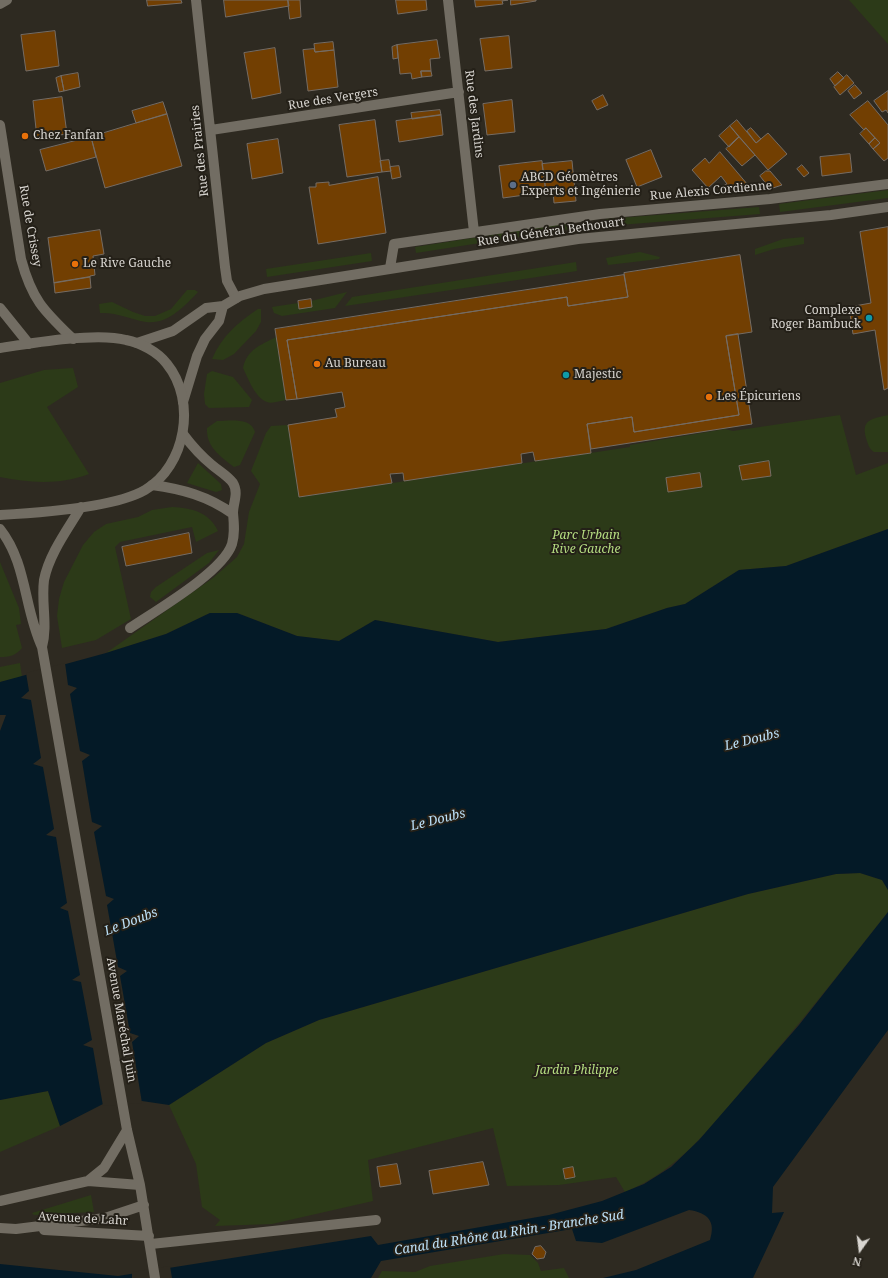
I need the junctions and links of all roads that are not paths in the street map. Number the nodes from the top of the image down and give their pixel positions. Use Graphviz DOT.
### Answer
graph roads {
  1 [pos="7,0"];
  2 [pos="196,0"];
  3 [pos="448,0"];
  4 [pos="0,4"];
  5 [pos="459,92"];
  6 [pos="0,125"];
  7 [pos="211,130"];
  8 [pos="888,184"];
  9 [pos="888,208"];
  10 [pos="474,232"];
  11 [pos="390,268"];
  12 [pos="236,298"];
  13 [pos="223,306"];
  14 [pos="0,308"];
  15 [pos="73,339"];
  16 [pos="137,343"];
  17 [pos="29,344"];
  18 [pos="0,348"];
  19 [pos="183,402"];
  20 [pos="183,434"];
  21 [pos="152,485"];
  22 [pos="81,506"];
  23 [pos="233,514"];
  24 [pos="0,515"];
  25 [pos="0,530"];
  26 [pos="130,628"];
  27 [pos="42,647"];
  28 [pos="127,1130"];
  29 [pos="88,1181"];
  30 [pos="140,1185"];
  31 [pos="0,1201"];
  32 [pos="144,1205"];
  33 [pos="376,1220"];
  34 [pos="0,1228"];
  35 [pos="16,1229"];
  36 [pos="150,1240"];
  37 [pos="155,1278"];
  1 -- 4 [label="street"];
  2 -- 7 [label="street, Rue des Prairies"];
  3 -- 5 [label="street, Rue des Jardins"];
  5 -- 7 [label="street, Rue des Vergers"];
  5 -- 10 [label="street, Rue des Jardins"];
  6 -- 15 [label="street, Rue de Crissey"];
  7 -- 12 [label="street, Rue des Prairies"];
  8 -- 10 [label="street, Rue Alexis Cordienne"];
  9 -- 11 [label="street, Rue du Général Bethouart"];
  10 -- 11 [label="street, Rue Alexis Cordienne"];
  11 -- 12 [label="street, Rue du Général Bethouart"];
  12 -- 13 [label="street, Rue du Général Bethouart"];
  13 -- 16 [label="street"];
  13 -- 19 [label="street"];
  14 -- 17 [label="street"];
  15 -- 16 [label="street"];
  15 -- 17 [label="street"];
  16 -- 19 [label="street"];
  17 -- 18 [label="street"];
  19 -- 20 [label="street"];
  20 -- 21 [label="street"];
  20 -- 23 [label="street"];
  21 -- 22 [label="street"];
  21 -- 23 [label="street"];
  22 -- 24 [label="street"];
  22 -- 27 [label="street"];
  23 -- 26 [label="street"];
  25 -- 27 [label="street"];
  27 -- 28 [label="street, Avenue Maréchal Juin"];
  28 -- 29 [label="street, Avenue de Lahr"];
  28 -- 30 [label="street, Avenue Maréchal Juin"];
  29 -- 30 [label="street, Avenue de Lahr"];
  29 -- 31 [label="street, Avenue de Lahr"];
  30 -- 32 [label="street, Avenue Maréchal Juin"];
  32 -- 35 [label="street, Avenue de Lahr"];
  32 -- 36 [label="street, Avenue Maréchal Juin"];
  33 -- 36 [label="street, Avenue de Lahr"];
  34 -- 35 [label="street, Avenue de Lahr"];
  35 -- 36 [label="street, Avenue de Lahr"];
  36 -- 37 [label="street, Avenue Maréchal Juin"];
}
